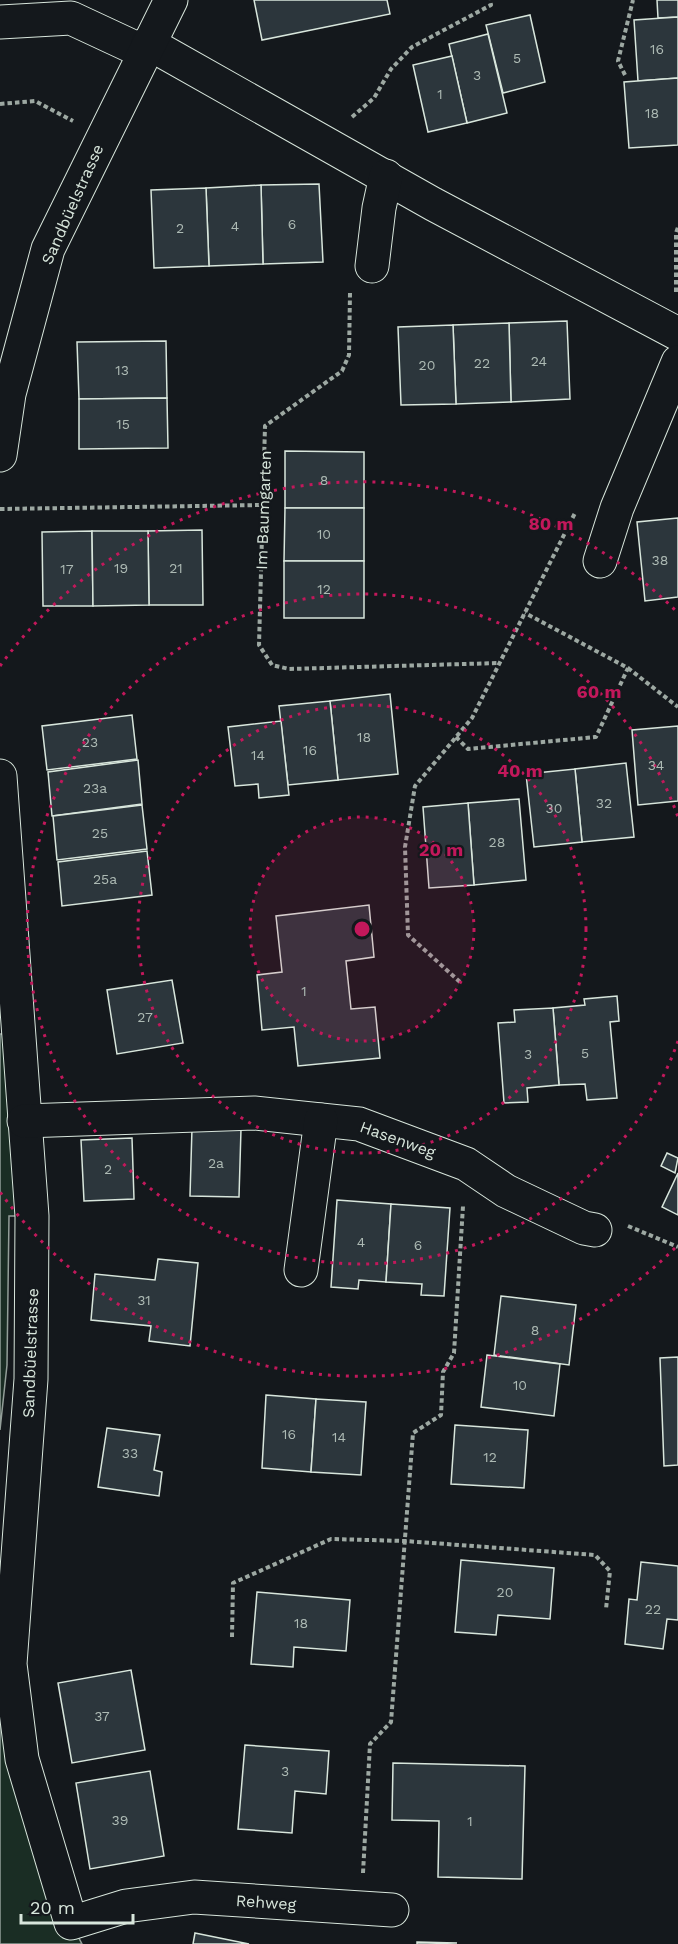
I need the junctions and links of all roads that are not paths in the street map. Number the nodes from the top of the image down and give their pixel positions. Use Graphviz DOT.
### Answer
graph roads {
  1 [pos="171,0"];
  2 [pos="0,22"];
  3 [pos="146,47"];
  4 [pos="386,176"];
  5 [pos="361,275"];
  6 [pos="673,331"];
  7 [pos="678,362"];
  8 [pos="4,393"];
  9 [pos="0,455"];
  10 [pos="600,561"];
  11 [pos="0,776"];
  12 [pos="321,1120"];
  13 [pos="24,1121"];
  14 [pos="595,1230"];
  15 [pos="301,1270"];
  16 [pos="376,1909"];
  17 [pos="71,1923"];
  1 -- 3 [label="street, Sandbüelstrasse"];
  2 -- 3 [label="street"];
  3 -- 4 [label="street"];
  3 -- 8 [label="street, Sandbüelstrasse"];
  4 -- 5 [label="street"];
  4 -- 6 [label="street"];
  7 -- 10 [label="street"];
  8 -- 9 [label="street, Sandbüelstrasse"];
  11 -- 13 [label="street, Sandbüelstrasse"];
  12 -- 13 [label="street, Hasenweg"];
  12 -- 14 [label="street, Hasenweg"];
  12 -- 15 [label="street"];
  13 -- 17 [label="street, Sandbüelstrasse"];
  16 -- 17 [label="street, Rehweg"];
}
